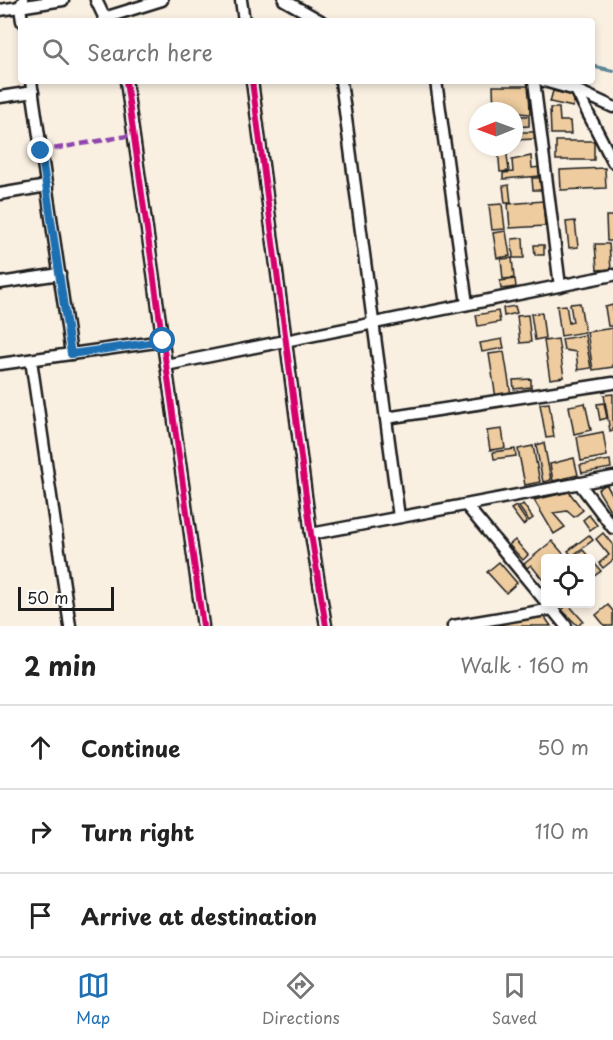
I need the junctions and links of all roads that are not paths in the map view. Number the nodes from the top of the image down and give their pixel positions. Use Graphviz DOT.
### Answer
graph roads {
  1 [pos="63,0"];
  2 [pos="96,0"];
  3 [pos="162,0"];
  4 [pos="241,0"];
  5 [pos="284,0"];
  6 [pos="22,3"];
  7 [pos="0,10"];
  8 [pos="104,18"];
  9 [pos="111,18"];
  10 [pos="244,18"];
  11 [pos="316,18"];
  12 [pos="126,84"];
  13 [pos="252,84"];
  14 [pos="341,84"];
  15 [pos="436,84"];
  16 [pos="534,84"];
  17 [pos="555,84"];
  18 [pos="32,86"];
  19 [pos="576,90"];
  20 [pos="0,97"];
  21 [pos="613,106"];
  22 [pos="613,162"];
  23 [pos="47,186"];
  24 [pos="0,194"];
  25 [pos="60,274"];
  26 [pos="613,275"];
  27 [pos="0,283"];
  28 [pos="560,286"];
  29 [pos="467,304"];
  30 [pos="373,324"];
  31 [pos="163,341"];
  32 [pos="285,341"];
  33 [pos="71,354"];
  34 [pos="31,360"];
  35 [pos="0,364"];
  36 [pos="166,365"];
  37 [pos="613,383"];
  38 [pos="386,418"];
  39 [pos="613,477"];
  40 [pos="579,483"];
  41 [pos="466,505"];
  42 [pos="399,518"];
  43 [pos="613,528"];
  44 [pos="311,534"];
  45 [pos="541,596"];
  46 [pos="541,607"];
  47 [pos="551,608"];
  48 [pos="70,626"];
  49 [pos="203,626"];
  50 [pos="326,626"];
  51 [pos="453,626"];
  52 [pos="566,626"];
  1 -- 6 [label="street"];
  2 -- 8 [label="street"];
  3 -- 9 [label="street"];
  4 -- 10 [label="street"];
  5 -- 11 [label="street"];
  6 -- 7 [label="street"];
  12 -- 31 [label="street"];
  13 -- 32 [label="street"];
  14 -- 30 [label="street"];
  15 -- 29 [label="street"];
  16 -- 28 [label="street"];
  17 -- 19 [label="street"];
  18 -- 20 [label="street"];
  18 -- 23 [label="street"];
  19 -- 21 [label="street"];
  19 -- 22 [label="street"];
  23 -- 24 [label="street"];
  23 -- 25 [label="street"];
  25 -- 27 [label="street"];
  25 -- 33 [label="street"];
  26 -- 28 [label="street"];
  28 -- 29 [label="street"];
  29 -- 30 [label="street"];
  30 -- 32 [label="street"];
  30 -- 38 [label="street"];
  31 -- 33 [label="street"];
  31 -- 36 [label="street"];
  32 -- 36 [label="street"];
  32 -- 44 [label="street"];
  33 -- 34 [label="street"];
  34 -- 35 [label="street"];
  34 -- 48 [label="street"];
  36 -- 49 [label="street"];
  37 -- 38 [label="street"];
  38 -- 42 [label="street"];
  39 -- 40 [label="street"];
  40 -- 41 [label="street"];
  40 -- 43 [label="street"];
  41 -- 42 [label="street"];
  41 -- 45 [label="street"];
  42 -- 44 [label="street"];
  44 -- 50 [label="street"];
  46 -- 51 [label="street"];
  47 -- 52 [label="street"];
}
